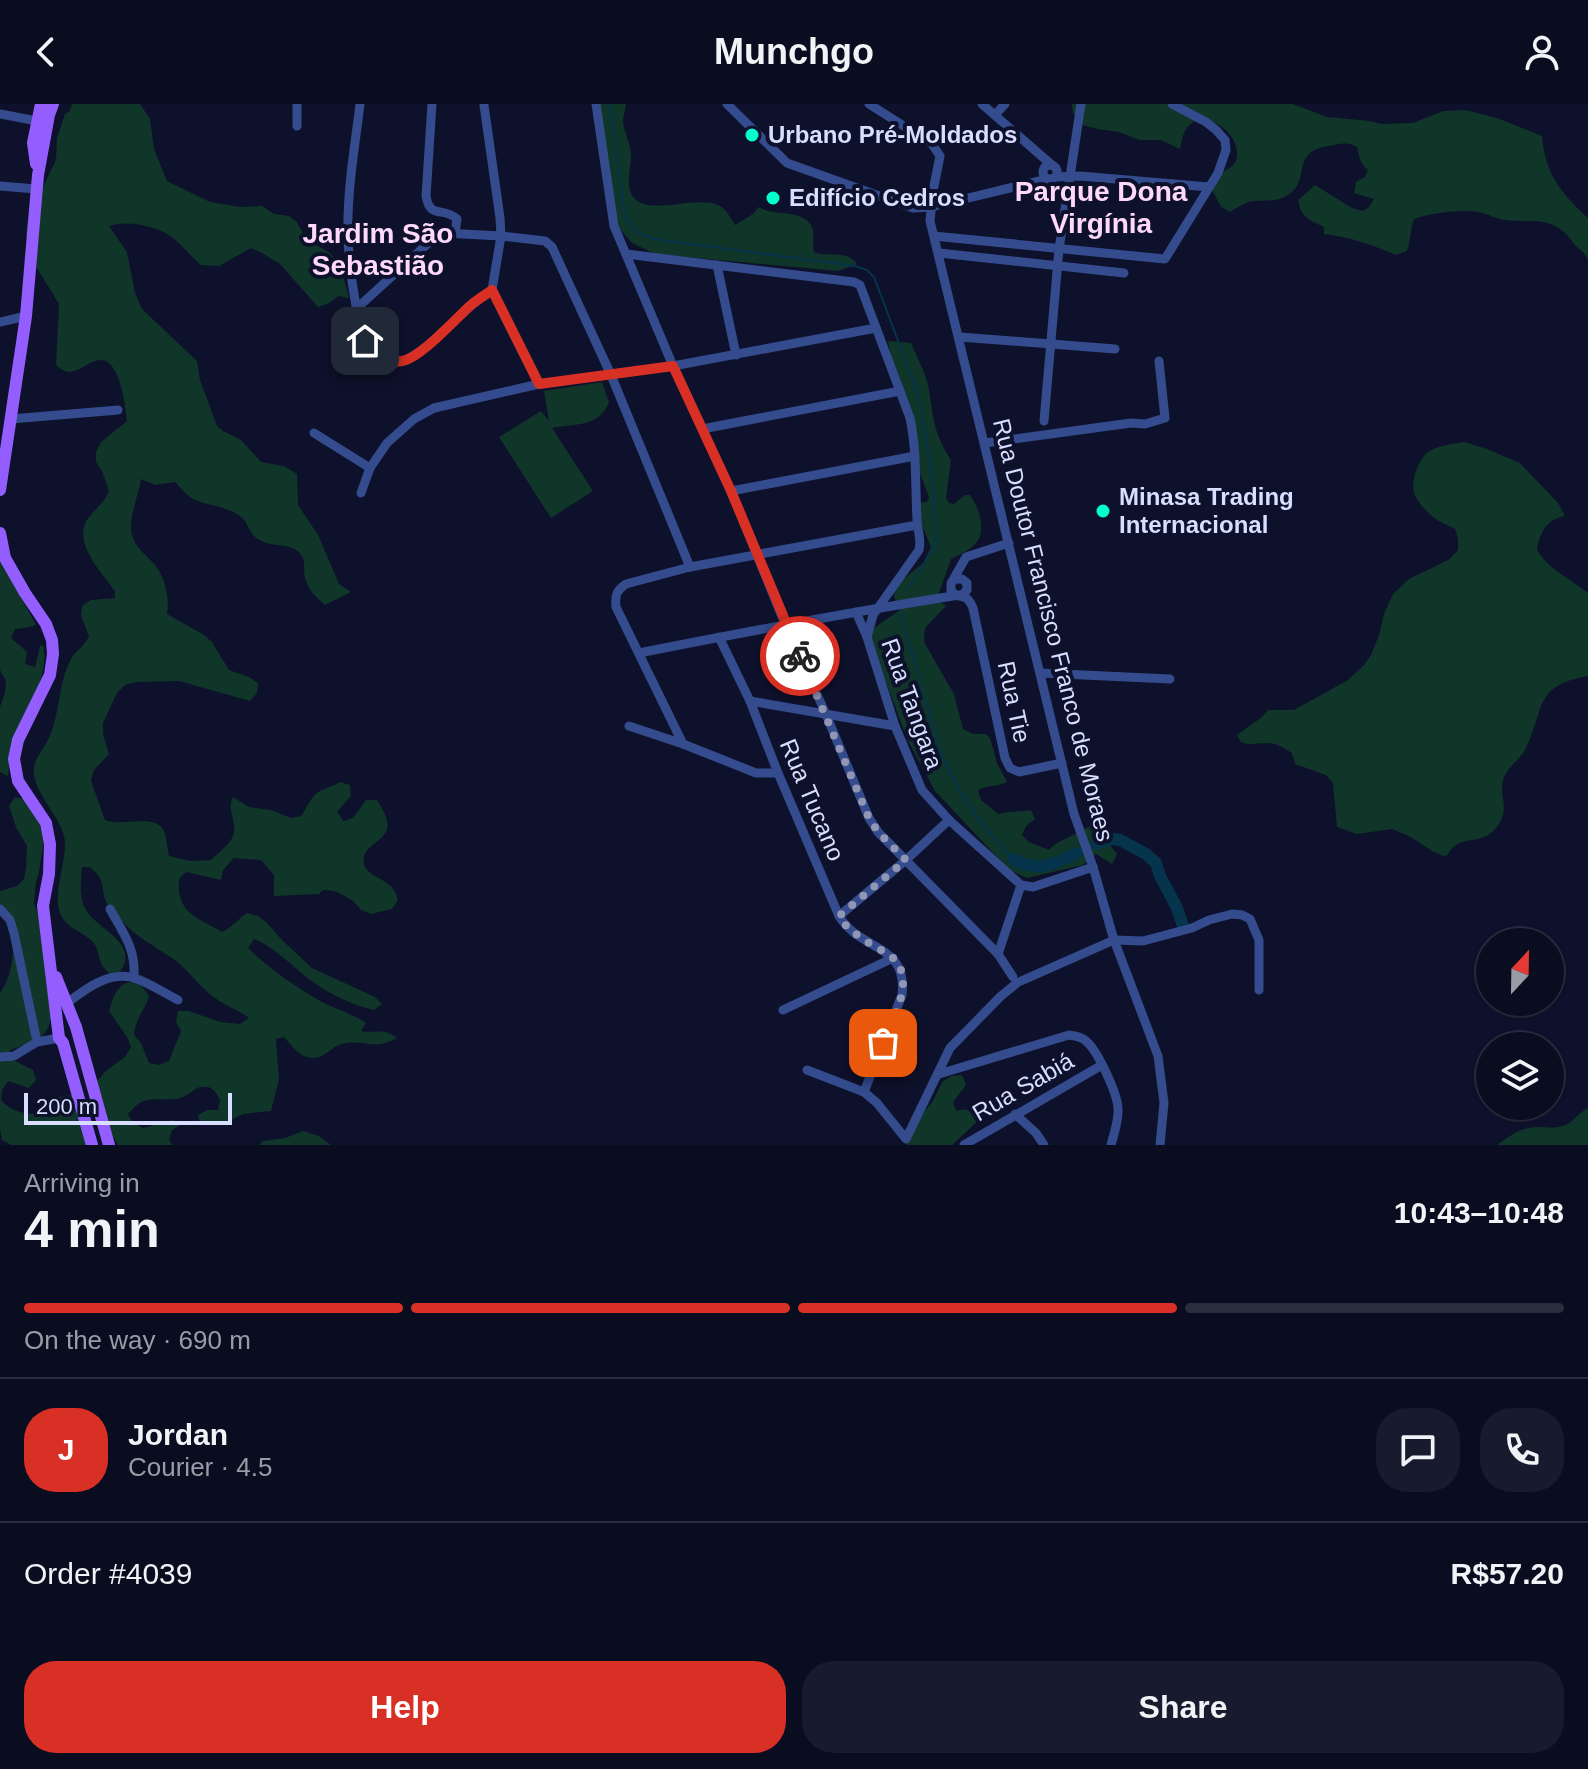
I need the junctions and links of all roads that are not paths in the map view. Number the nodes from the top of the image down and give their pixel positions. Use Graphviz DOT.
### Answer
graph roads {
  1 [pos="41,104"];
  2 [pos="53,104"];
  3 [pos="297,104"];
  4 [pos="360,104"];
  5 [pos="432,104"];
  6 [pos="596,104"];
  7 [pos="727,104"];
  8 [pos="869,104"];
  9 [pos="982,104"];
  10 [pos="1005,104"];
  11 [pos="1081,104"];
  12 [pos="1172,104"];
  13 [pos="484,105"];
  14 [pos="0,114"];
  15 [pos="995,115"];
  16 [pos="37,121"];
  17 [pos="297,126"];
  18 [pos="1049,169"];
  19 [pos="38,175"];
  20 [pos="1074,175"];
  21 [pos="0,186"];
  22 [pos="1209,187"];
  23 [pos="36,189"];
  24 [pos="931,207"];
  25 [pos="455,233"];
  26 [pos="501,236"];
  27 [pos="934,236"];
  28 [pos="1059,249"];
  29 [pos="939,253"];
  30 [pos="626,254"];
  31 [pos="717,265"];
  32 [pos="1058,266"];
  33 [pos="1124,273"];
  34 [pos="353,289"];
  35 [pos="492,290"];
  36 [pos="369,297"];
  37 [pos="356,309"];
  38 [pos="26,316"];
  39 [pos="0,322"];
  40 [pos="876,328"];
  41 [pos="960,337"];
  42 [pos="1051,344"];
  43 [pos="1115,349"];
  44 [pos="736,355"];
  45 [pos="1159,361"];
  46 [pos="673,366"];
  47 [pos="611,375"];
  48 [pos="539,384"];
  49 [pos="900,391"];
  50 [pos="7,405"];
  51 [pos="118,410"];
  52 [pos="11,419"];
  53 [pos="1044,421"];
  54 [pos="702,429"];
  55 [pos="314,433"];
  56 [pos="985,443"];
  57 [pos="915,456"];
  58 [pos="370,468"];
  59 [pos="0,490"];
  60 [pos="731,491"];
  61 [pos="361,493"];
  62 [pos="917,525"];
  63 [pos="0,533"];
  64 [pos="1009,543"];
  65 [pos="757,555"];
  66 [pos="963,561"];
  67 [pos="690,567"];
  68 [pos="965,581"];
  69 [pos="951,584"];
  70 [pos="890,590"];
  71 [pos="960,595"];
  72 [pos="935,599"];
  73 [pos="893,604"];
  74 [pos="878,608"];
  75 [pos="856,612"];
  76 [pos="785,624"];
  77 [pos="719,637"];
  78 [pos="867,637"];
  79 [pos="639,653"];
  80 [pos="1040,673"];
  81 [pos="1170,679"];
  82 [pos="750,701"];
  83 [pos="825,712"];
  84 [pos="629,726"];
  85 [pos="895,726"];
  86 [pos="683,744"];
  87 [pos="1062,763"];
  88 [pos="778,773"];
  89 [pos="949,820"];
  90 [pos="906,860"];
  91 [pos="1093,867"];
  92 [pos="1021,885"];
  93 [pos="0,909"];
  94 [pos="110,909"];
  95 [pos="839,916"];
  96 [pos="1008,928"];
  97 [pos="1003,939"];
  98 [pos="1114,940"];
  99 [pos="986,942"];
  100 [pos="893,958"];
  101 [pos="1003,960"];
  102 [pos="50,961"];
  103 [pos="134,977"];
  104 [pos="1019,978"];
  105 [pos="1259,990"];
  106 [pos="178,1000"];
  107 [pos="66,1004"];
  108 [pos="783,1010"];
  109 [pos="78,1032"];
  110 [pos="60,1037"];
  111 [pos="37,1042"];
  112 [pos="950,1048"];
  113 [pos="0,1057"];
  114 [pos="1102,1065"];
  115 [pos="964,1067"];
  116 [pos="807,1070"];
  117 [pos="939,1074"];
  118 [pos="864,1092"];
  119 [pos="1015,1114"];
  120 [pos="92,1145"];
  121 [pos="109,1145"];
  122 [pos="964,1145"];
  123 [pos="1044,1145"];
  124 [pos="1111,1145"];
  125 [pos="1160,1145"];
  1 -- 16 [label="main road"];
  2 -- 19 [label="main road"];
  3 -- 17 [label="street"];
  4 -- 34 [label="street"];
  5 -- 25 [label="street"];
  6 -- 30 [label="street"];
  7 -- 24 [label="street"];
  8 -- 24 [label="street, Rua Doutor Francisco Franco de Moraes"];
  9 -- 15 [label="street"];
  10 -- 15 [label="street"];
  11 -- 20 [label="street"];
  12 -- 22 [label="street"];
  13 -- 26 [label="street"];
  14 -- 16 [label="street"];
  15 -- 18 [label="street"];
  16 -- 19 [label="main road"];
  18 -- 20 [label="street"];
  18 -- 24 [label="street"];
  19 -- 23 [label="main road"];
  20 -- 22 [label="street"];
  20 -- 28 [label="street"];
  21 -- 23 [label="street"];
  22 -- 28 [label="street"];
  23 -- 38 [label="main road"];
  24 -- 27 [label="street, Rua Doutor Francisco Franco de Moraes"];
  25 -- 26 [label="street"];
  25 -- 36 [label="street"];
  26 -- 35 [label="street"];
  26 -- 47 [label="street"];
  27 -- 28 [label="street"];
  27 -- 29 [label="street, Rua Doutor Francisco Franco de Moraes"];
  28 -- 32 [label="street"];
  29 -- 32 [label="street"];
  29 -- 41 [label="street, Rua Doutor Francisco Franco de Moraes"];
  30 -- 31 [label="street"];
  30 -- 46 [label="street"];
  31 -- 40 [label="street"];
  31 -- 44 [label="street"];
  32 -- 33 [label="street"];
  32 -- 42 [label="street"];
  34 -- 36 [label="street"];
  34 -- 37 [label="street"];
  35 -- 37 [label="street"];
  35 -- 48 [label="street"];
  36 -- 37 [label="street"];
  38 -- 39 [label="street"];
  38 -- 50 [label="main road"];
  40 -- 44 [label="street"];
  40 -- 49 [label="street"];
  41 -- 42 [label="street"];
  41 -- 56 [label="street, Rua Doutor Francisco Franco de Moraes"];
  42 -- 43 [label="street"];
  42 -- 53 [label="street"];
  44 -- 46 [label="street"];
  45 -- 56 [label="street"];
  46 -- 47 [label="street"];
  46 -- 54 [label="street"];
  47 -- 48 [label="street"];
  47 -- 67 [label="street"];
  48 -- 58 [label="street"];
  49 -- 54 [label="street"];
  49 -- 57 [label="street"];
  50 -- 52 [label="main road"];
  51 -- 52 [label="street"];
  52 -- 59 [label="main road"];
  54 -- 60 [label="street"];
  55 -- 58 [label="street"];
  56 -- 64 [label="street, Rua Doutor Francisco Franco de Moraes"];
  57 -- 60 [label="street"];
  57 -- 62 [label="street"];
  58 -- 61 [label="street"];
  60 -- 65 [label="street"];
  62 -- 65 [label="street"];
  62 -- 70 [label="street"];
  63 -- 102 [label="main road"];
  64 -- 66 [label="street"];
  64 -- 80 [label="street, Rua Doutor Francisco Franco de Moraes"];
  65 -- 67 [label="street"];
  65 -- 76 [label="street"];
  66 -- 68 [label="street"];
  66 -- 69 [label="street"];
  67 -- 79 [label="street"];
  68 -- 69 [label="street"];
  68 -- 71 [label="street"];
  69 -- 71 [label="street"];
  69 -- 72 [label="street"];
  70 -- 73 [label="street"];
  70 -- 74 [label="street"];
  71 -- 72 [label="street"];
  71 -- 87 [label="street, Rua Tie"];
  72 -- 73 [label="street"];
  73 -- 74 [label="street"];
  74 -- 75 [label="street"];
  74 -- 78 [label="street"];
  75 -- 76 [label="street"];
  75 -- 78 [label="street, Rua Tangara"];
  76 -- 77 [label="street"];
  76 -- 83 [label="street"];
  77 -- 79 [label="street"];
  77 -- 82 [label="street, Rua Tucano"];
  78 -- 85 [label="street, Rua Tangara"];
  79 -- 86 [label="street"];
  80 -- 81 [label="street"];
  80 -- 87 [label="street, Rua Doutor Francisco Franco de Moraes"];
  82 -- 83 [label="street"];
  82 -- 88 [label="street, Rua Tucano"];
  83 -- 85 [label="street"];
  83 -- 90 [label="street"];
  84 -- 86 [label="street"];
  85 -- 89 [label="street, Rua Tangara"];
  86 -- 88 [label="street"];
  87 -- 91 [label="street, Rua Doutor Francisco Franco de Moraes"];
  88 -- 95 [label="street, Rua Tucano"];
  89 -- 90 [label="street"];
  89 -- 92 [label="street, Rua Tangara"];
  90 -- 95 [label="street"];
  90 -- 99 [label="street"];
  91 -- 92 [label="street"];
  91 -- 98 [label="street, Rua Doutor Francisco Franco de Moraes"];
  92 -- 96 [label="street"];
  93 -- 111 [label="street"];
  94 -- 103 [label="street"];
  95 -- 100 [label="street, Rua Tucano"];
  96 -- 97 [label="street"];
  96 -- 101 [label="street"];
  97 -- 99 [label="street"];
  97 -- 101 [label="street"];
  98 -- 104 [label="street"];
  98 -- 105 [label="street"];
  98 -- 125 [label="street, Rua Doutor Francisco Franco de Moraes"];
  99 -- 101 [label="street"];
  100 -- 108 [label="street"];
  100 -- 118 [label="street"];
  101 -- 104 [label="street"];
  102 -- 107 [label="main road"];
  102 -- 110 [label="main road"];
  103 -- 106 [label="street"];
  103 -- 107 [label="street"];
  104 -- 112 [label="street"];
  107 -- 109 [label="main road"];
  109 -- 110 [label="main road"];
  109 -- 110 [label="main road"];
  109 -- 121 [label="main road"];
  110 -- 111 [label="street"];
  110 -- 120 [label="main road"];
  111 -- 113 [label="street"];
  112 -- 115 [label="street"];
  112 -- 117 [label="street"];
  114 -- 115 [label="street"];
  114 -- 119 [label="street, Rua Sabiá"];
  114 -- 124 [label="street"];
  115 -- 117 [label="street"];
  116 -- 118 [label="street"];
  117 -- 118 [label="street"];
  119 -- 122 [label="street, Rua Sabiá"];
  119 -- 123 [label="street"];
}
